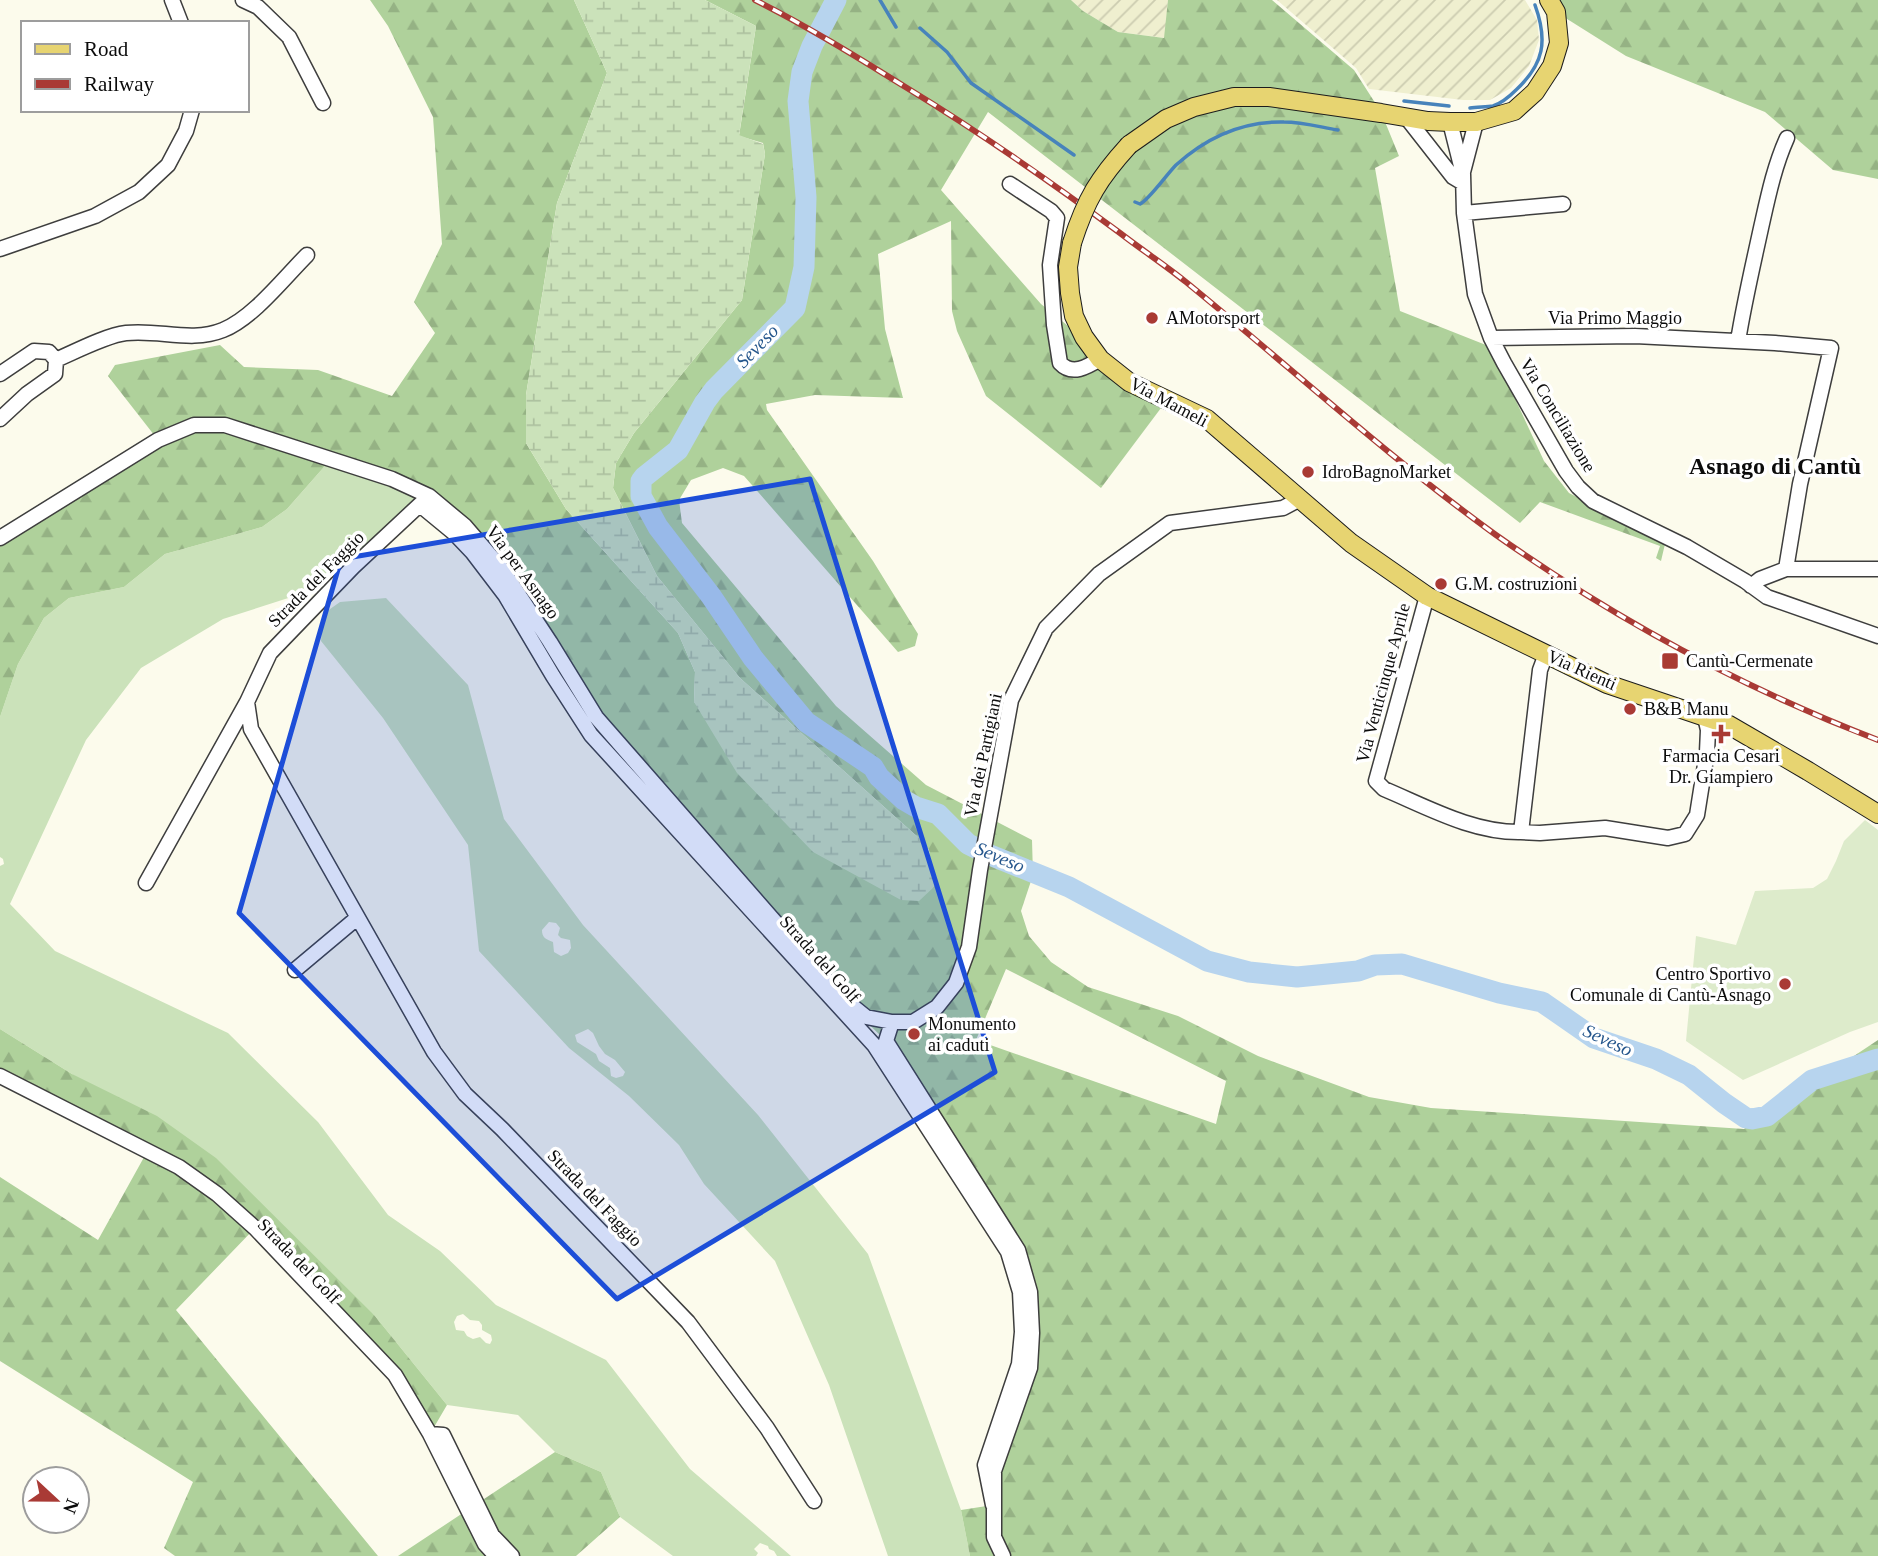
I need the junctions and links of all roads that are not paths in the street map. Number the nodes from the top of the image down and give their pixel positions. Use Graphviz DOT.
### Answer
graph roads {
  1 [pos="243,0"];
  2 [pos="1549,0"];
  3 [pos="175,1"];
  4 [pos="180,21"];
  5 [pos="323,103"];
  6 [pos="191,112"];
  7 [pos="1406,117"];
  8 [pos="1450,122"];
  9 [pos="1476,122"];
  10 [pos="1787,138"];
  11 [pos="1463,178"];
  12 [pos="1010,184"];
  13 [pos="1563,204"];
  14 [pos="1464,213"];
  15 [pos="0,249"];
  16 [pos="307,255"];
  17 [pos="1491,338"];
  18 [pos="1738,341"];
  19 [pos="1100,359"];
  20 [pos="55,367"];
  21 [pos="0,374"];
  22 [pos="0,419"];
  23 [pos="1300,499"];
  24 [pos="425,501"];
  25 [pos="0,538"];
  26 [pos="1786,569"];
  27 [pos="1878,569"];
  28 [pos="1751,586"];
  29 [pos="1427,596"];
  30 [pos="1878,636"];
  31 [pos="1546,654"];
  32 [pos="247,702"];
  33 [pos="1705,717"];
  34 [pos="1878,814"];
  35 [pos="1521,832"];
  36 [pos="146,883"];
  37 [pos="357,918"];
  38 [pos="295,970"];
  39 [pos="892,1022"];
  40 [pos="0,1076"];
  41 [pos="0,1082"];
  42 [pos="430,1434"];
  43 [pos="814,1500"];
  44 [pos="993,1505"];
  45 [pos="484,1556"];
  46 [pos="496,1556"];
  47 [pos="512,1556"];
  48 [pos="1003,1556"];
  1 -- 5 [label="street"];
  2 -- 9 [label="main road, Via Mameli"];
  3 -- 4 [label="street"];
  6 -- 15 [label="street"];
  7 -- 8 [label="main road, Via Mameli"];
  7 -- 11 [label="street"];
  7 -- 19 [label="main road, Via Mameli, bridge"];
  8 -- 9 [label="main road, Via Mameli"];
  8 -- 11 [label="street"];
  9 -- 11 [label="street"];
  10 -- 18 [label="street"];
  11 -- 14 [label="street, Via Conciliazione"];
  12 -- 19 [label="street"];
  13 -- 14 [label="street"];
  14 -- 17 [label="street, Via Conciliazione"];
  16 -- 20 [label="street"];
  17 -- 18 [label="street, Via Primo Maggio"];
  17 -- 28 [label="street, Via Conciliazione"];
  18 -- 26 [label="street, Via Primo Maggio"];
  19 -- 23 [label="main road, Via Mameli"];
  20 -- 21 [label="street"];
  20 -- 22 [label="street"];
  23 -- 29 [label="main road, Via Rienti"];
  23 -- 39 [label="street, Via dei Partigiani"];
  24 -- 25 [label="street, Via per Asnago"];
  24 -- 32 [label="street, Strada del Faggio"];
  24 -- 39 [label="street, Via per Asnago"];
  24 -- 44 [label="street, Strada del Golf"];
  26 -- 27 [label="street"];
  26 -- 28 [label="street"];
  28 -- 30 [label="street, Via Conciliazione"];
  29 -- 31 [label="main road, Via Rienti"];
  29 -- 35 [label="street, Via Venticinque Aprile"];
  31 -- 33 [label="main road, Via Rienti"];
  31 -- 35 [label="street"];
  32 -- 36 [label="street, Strada del Faggio"];
  32 -- 37 [label="street, Strada del Faggio"];
  33 -- 34 [label="main road, Via Rienti"];
  33 -- 35 [label="street"];
  37 -- 38 [label="street"];
  37 -- 43 [label="street, Strada del Faggio"];
  39 -- 44 [label="street, Strada del Golf"];
  40 -- 42 [label="street, Strada del Golf"];
  41 -- 45 [label="street, Strada del Golf"];
  42 -- 46 [label="street, Strada del Golf"];
  42 -- 47 [label="street, Strada del Golf"];
  44 -- 48 [label="street, Strada del Golf"];
}
